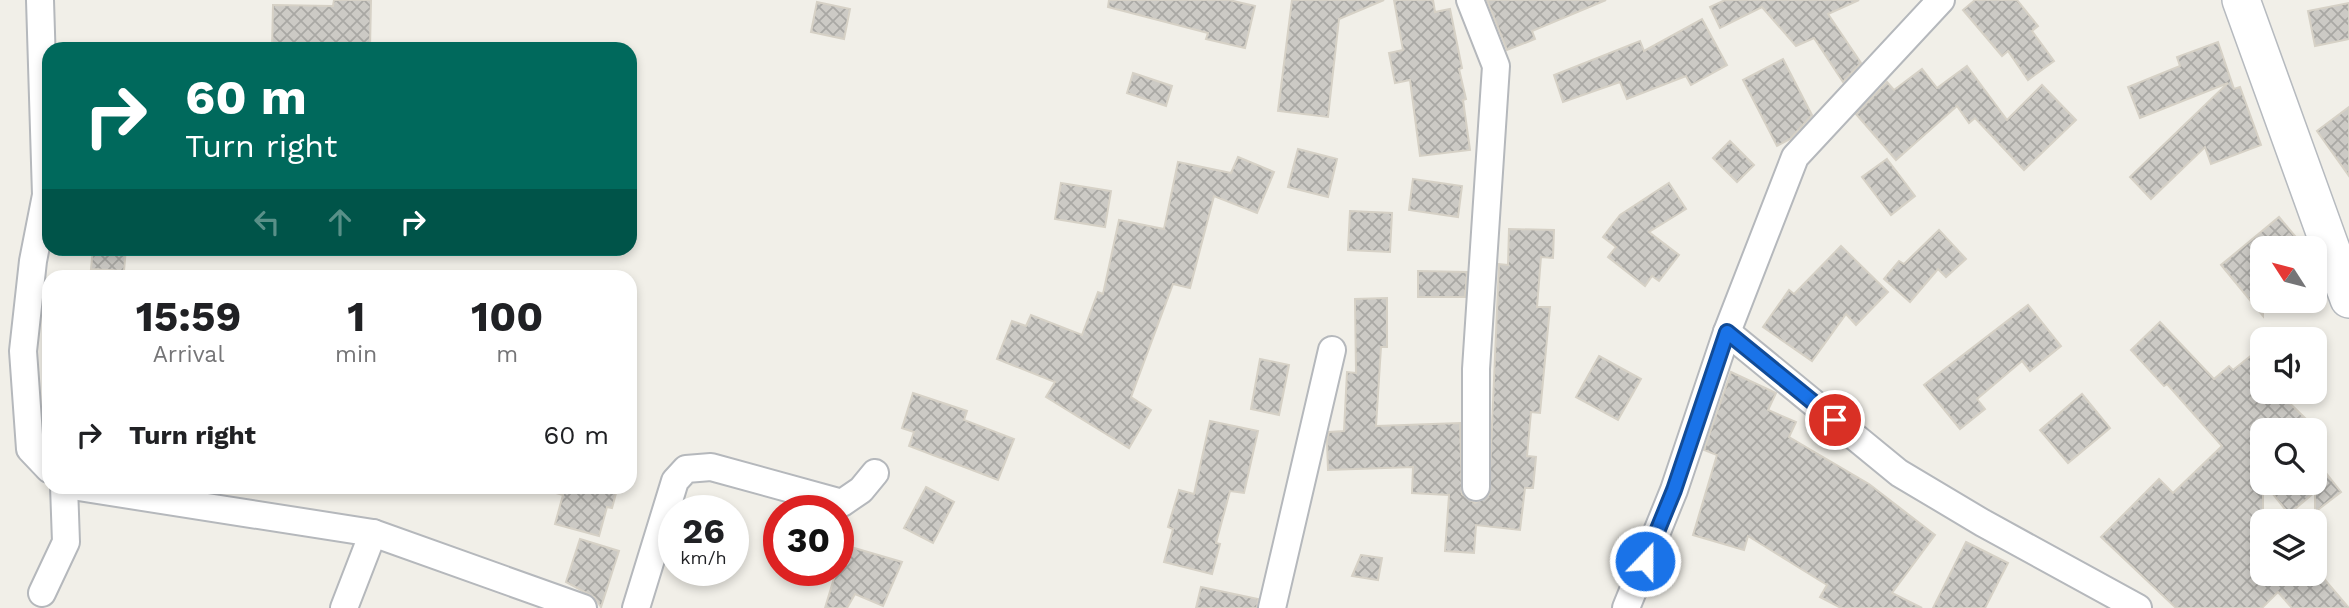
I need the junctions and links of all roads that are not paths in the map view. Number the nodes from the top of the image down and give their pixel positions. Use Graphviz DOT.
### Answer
graph roads {
  1 [pos="40,0"];
  2 [pos="1470,0"];
  3 [pos="1941,0"];
  4 [pos="2241,0"];
  5 [pos="42,56"];
  6 [pos="42,219"];
  7 [pos="2349,299"];
  8 [pos="1727,332"];
  9 [pos="1332,350"];
  10 [pos="42,462"];
  11 [pos="874,473"];
  12 [pos="1476,487"];
  13 [pos="64,494"];
  14 [pos="123,494"];
  15 [pos="373,533"];
  16 [pos="43,593"];
  17 [pos="344,608"];
  18 [pos="583,608"];
  19 [pos="636,608"];
  20 [pos="1272,608"];
  21 [pos="1626,608"];
  22 [pos="2137,608"];
  1 -- 5 [label="street"];
  2 -- 12 [label="street"];
  3 -- 8 [label="street"];
  4 -- 7 [label="street"];
  6 -- 10 [label="street"];
  8 -- 21 [label="street"];
  8 -- 22 [label="street"];
  9 -- 20 [label="street"];
  11 -- 19 [label="street"];
  13 -- 16 [label="street"];
  14 -- 15 [label="street"];
  15 -- 17 [label="street"];
  15 -- 18 [label="street"];
}
